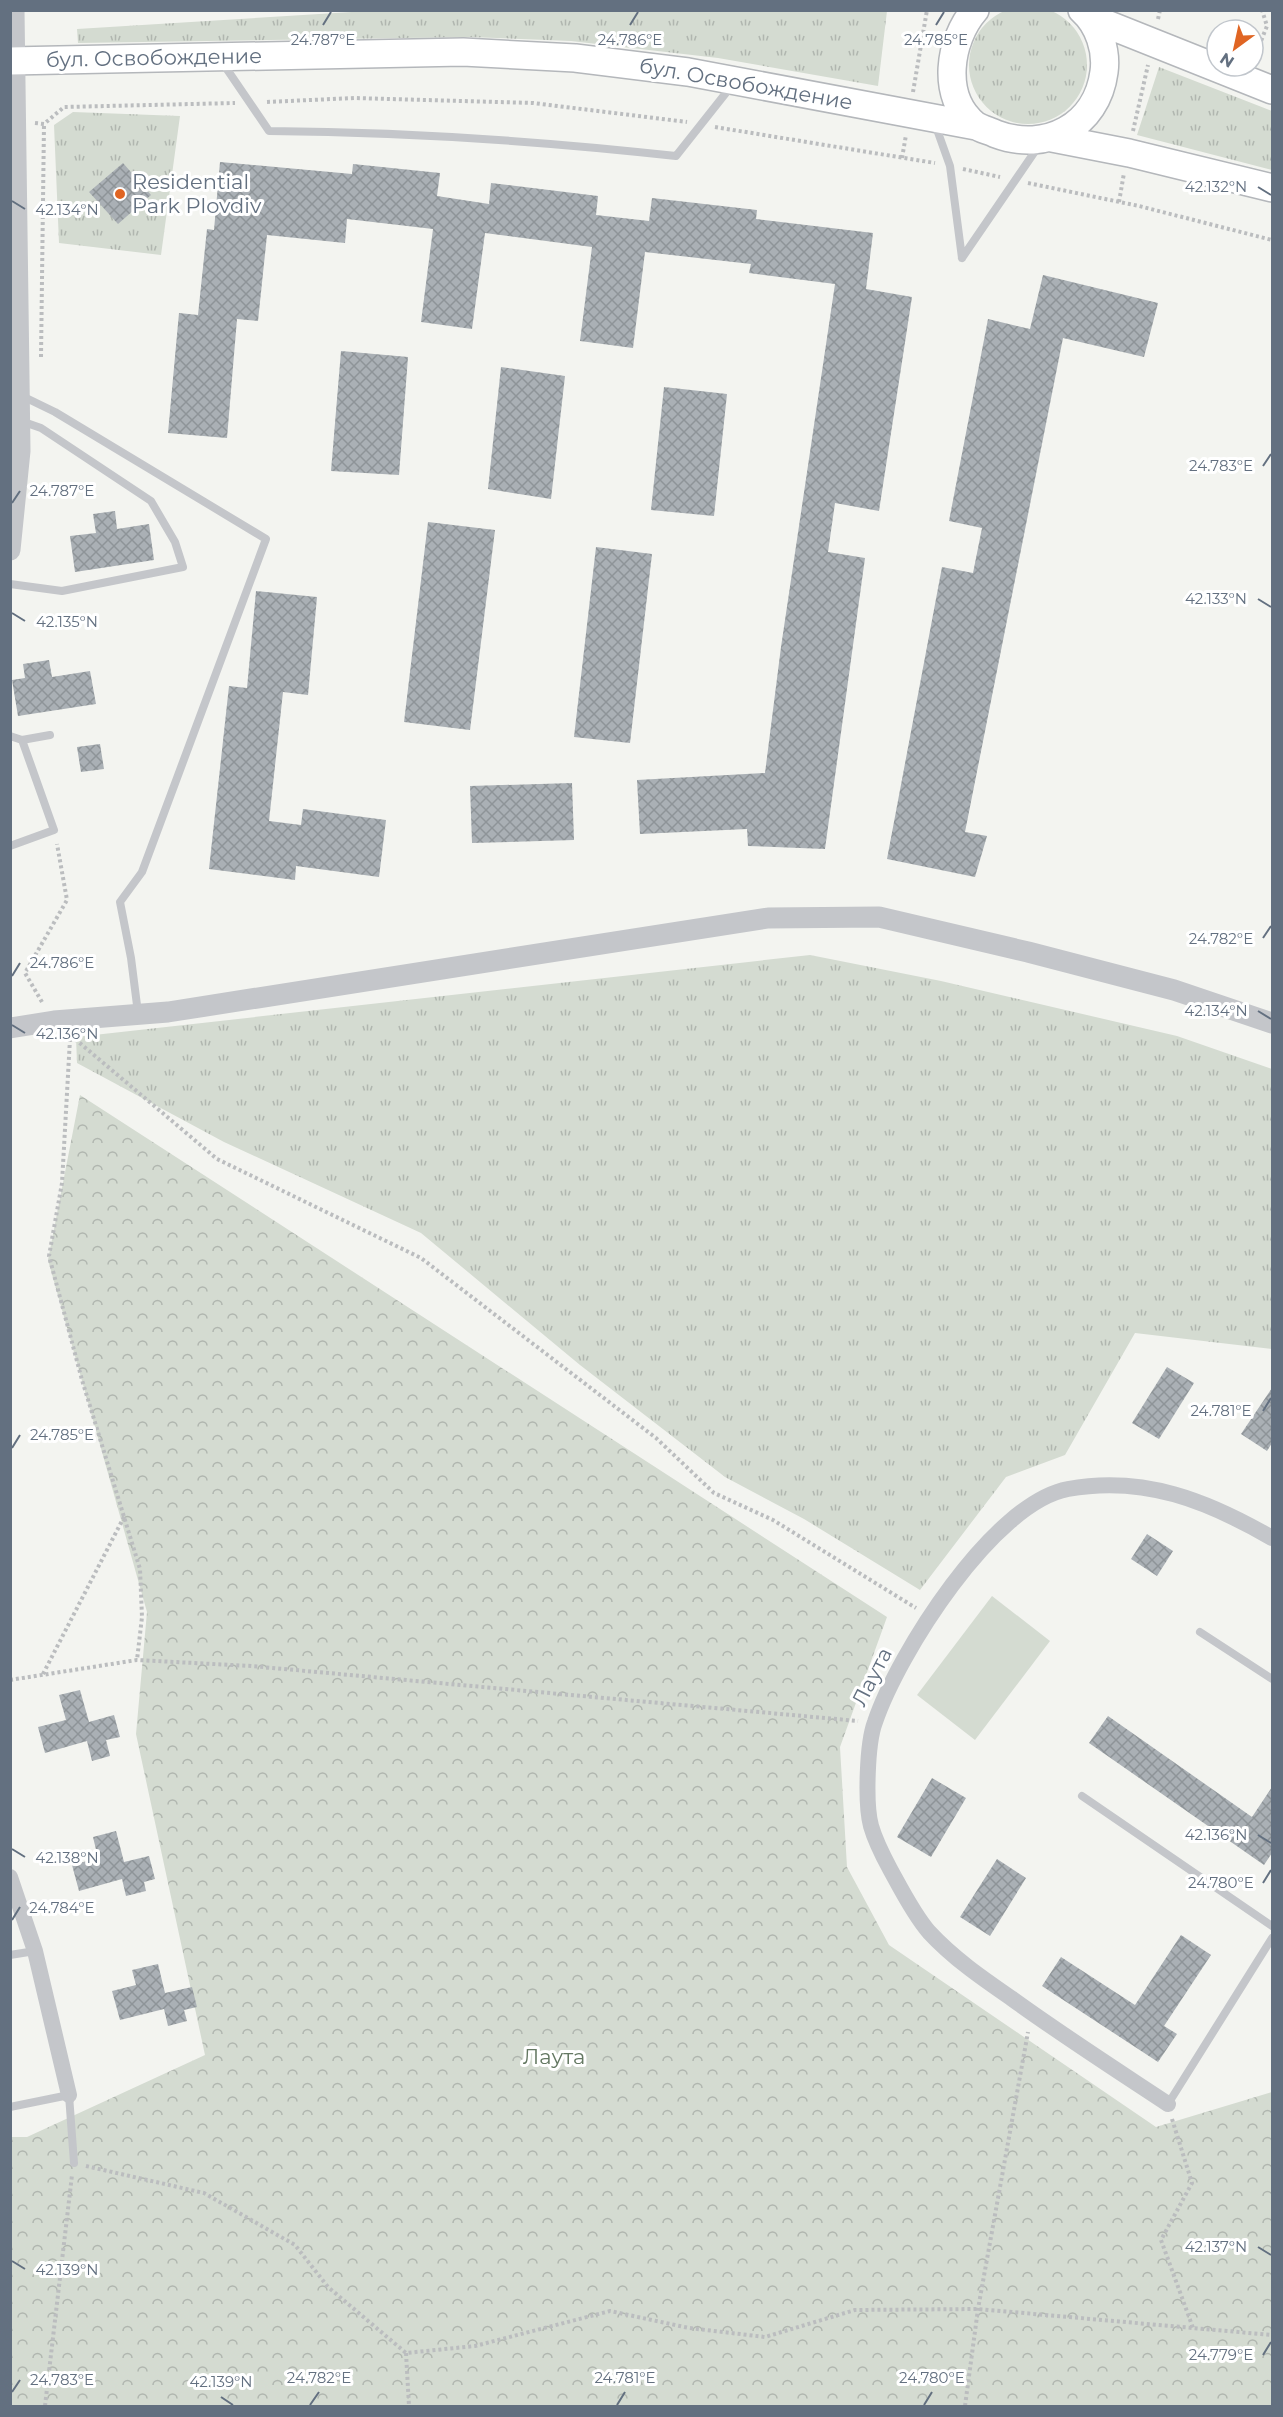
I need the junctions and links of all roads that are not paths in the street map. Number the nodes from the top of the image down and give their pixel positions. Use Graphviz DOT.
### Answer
graph roads {
  1 [pos="14,10"];
  2 [pos="975,10"];
  3 [pos="1086,13"];
  4 [pos="218,56"];
  5 [pos="13,61"];
  6 [pos="735,81"];
  7 [pos="1272,90"];
  8 [pos="922,115"];
  9 [pos="976,126"];
  10 [pos="1047,139"];
  11 [pos="1272,189"];
  12 [pos="15,311"];
  13 [pos="20,395"];
  14 [pos="20,421"];
  15 [pos="10,550"];
  16 [pos="10,584"];
  17 [pos="50,735"];
  18 [pos="10,736"];
  19 [pos="22,740"];
  20 [pos="10,846"];
  21 [pos="138,1014"];
  22 [pos="1272,1023"];
  23 [pos="10,1028"];
  24 [pos="1272,1538"];
  25 [pos="1200,1632"];
  26 [pos="1272,1679"];
  27 [pos="1082,1796"];
  28 [pos="10,1877"];
  29 [pos="1272,1926"];
  30 [pos="1272,1938"];
  31 [pos="35,1951"];
  32 [pos="10,1955"];
  33 [pos="69,2095"];
  34 [pos="1168,2104"];
  35 [pos="10,2107"];
  36 [pos="74,2163"];
  1 -- 5 [label="street"];
  2 -- 9 [label="main road"];
  3 -- 7 [label="main road"];
  3 -- 10 [label="main road"];
  4 -- 5 [label="main road, бул. Освобождение"];
  4 -- 6 [label="main road, бул. Освобождение"];
  4 -- 6 [label="lane"];
  5 -- 12 [label="street"];
  6 -- 8 [label="main road, бул. Освобождение"];
  8 -- 9 [label="main road, бул. Освобождение"];
  8 -- 10 [label="lane"];
  9 -- 10 [label="main road, бул. Освобождение"];
  10 -- 11 [label="main road"];
  12 -- 13 [label="street"];
  13 -- 14 [label="street"];
  13 -- 21 [label="lane"];
  14 -- 15 [label="street"];
  14 -- 16 [label="lane"];
  17 -- 19 [label="lane"];
  18 -- 19 [label="lane"];
  19 -- 20 [label="lane"];
  21 -- 22 [label="street"];
  21 -- 23 [label="street"];
  24 -- 34 [label="street, Лаута"];
  25 -- 26 [label="lane"];
  27 -- 29 [label="lane"];
  28 -- 31 [label="street"];
  30 -- 34 [label="lane"];
  31 -- 32 [label="lane"];
  31 -- 33 [label="street"];
  33 -- 35 [label="lane"];
  33 -- 36 [label="lane"];
}
